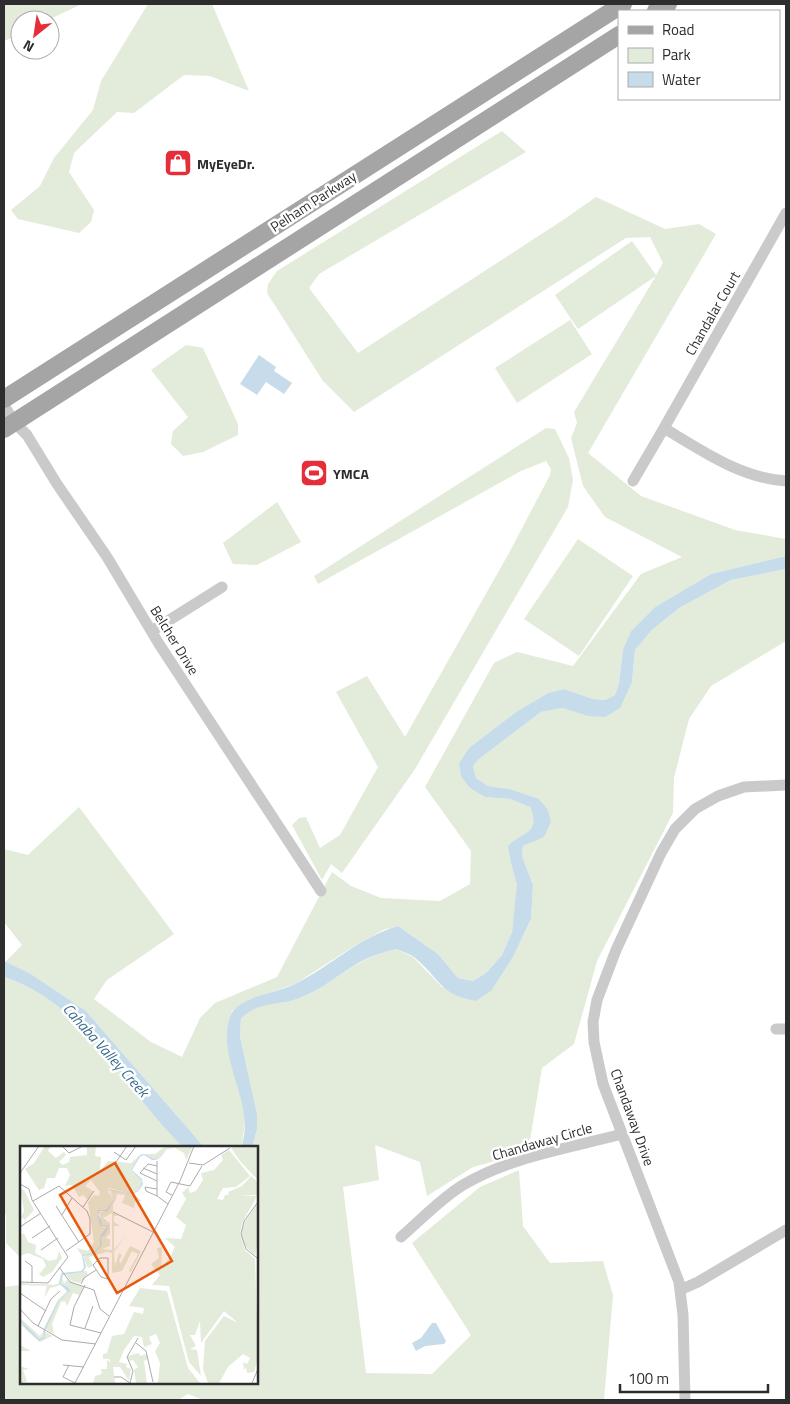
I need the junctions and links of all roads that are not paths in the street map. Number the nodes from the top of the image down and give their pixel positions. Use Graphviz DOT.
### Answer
graph roads {
  1 [pos="620,8"];
  2 [pos="618,36"];
  3 [pos="494,86"];
  4 [pos="507,106"];
  5 [pos="786,213"];
  6 [pos="221,260"];
  7 [pos="242,277"];
  8 [pos="48,370"];
  9 [pos="60,392"];
  10 [pos="4,399"];
  11 [pos="4,405"];
  12 [pos="9,426"];
  13 [pos="664,428"];
  14 [pos="633,481"];
  15 [pos="786,481"];
  16 [pos="222,587"];
  17 [pos="152,632"];
  18 [pos="786,784"];
  19 [pos="321,891"];
  20 [pos="622,1134"];
  21 [pos="786,1230"];
  22 [pos="401,1237"];
  23 [pos="680,1290"];
  24 [pos="684,1400"];
  1 -- 3 [label="main road, Pelham Parkway"];
  2 -- 4 [label="main road, Pelham Parkway"];
  3 -- 4 [label="main road"];
  3 -- 6 [label="main road, Pelham Parkway"];
  4 -- 7 [label="main road, Pelham Parkway"];
  5 -- 13 [label="street, Chandalar Court"];
  6 -- 7 [label="main road"];
  6 -- 8 [label="main road, Pelham Parkway"];
  7 -- 9 [label="main road, Pelham Parkway"];
  8 -- 9 [label="main road"];
  8 -- 10 [label="main road, Pelham Parkway"];
  9 -- 12 [label="main road, Pelham Parkway"];
  11 -- 12 [label="street, Belcher Drive"];
  12 -- 17 [label="street, Belcher Drive"];
  13 -- 14 [label="street, Chandalar Court"];
  13 -- 15 [label="street"];
  16 -- 17 [label="street"];
  17 -- 19 [label="street, Belcher Drive"];
  18 -- 20 [label="street, Chandaway Drive"];
  20 -- 22 [label="street, Chandaway Circle"];
  20 -- 23 [label="street, Chandaway Drive"];
  21 -- 23 [label="street"];
  23 -- 24 [label="street, Chandaway Drive"];
}
